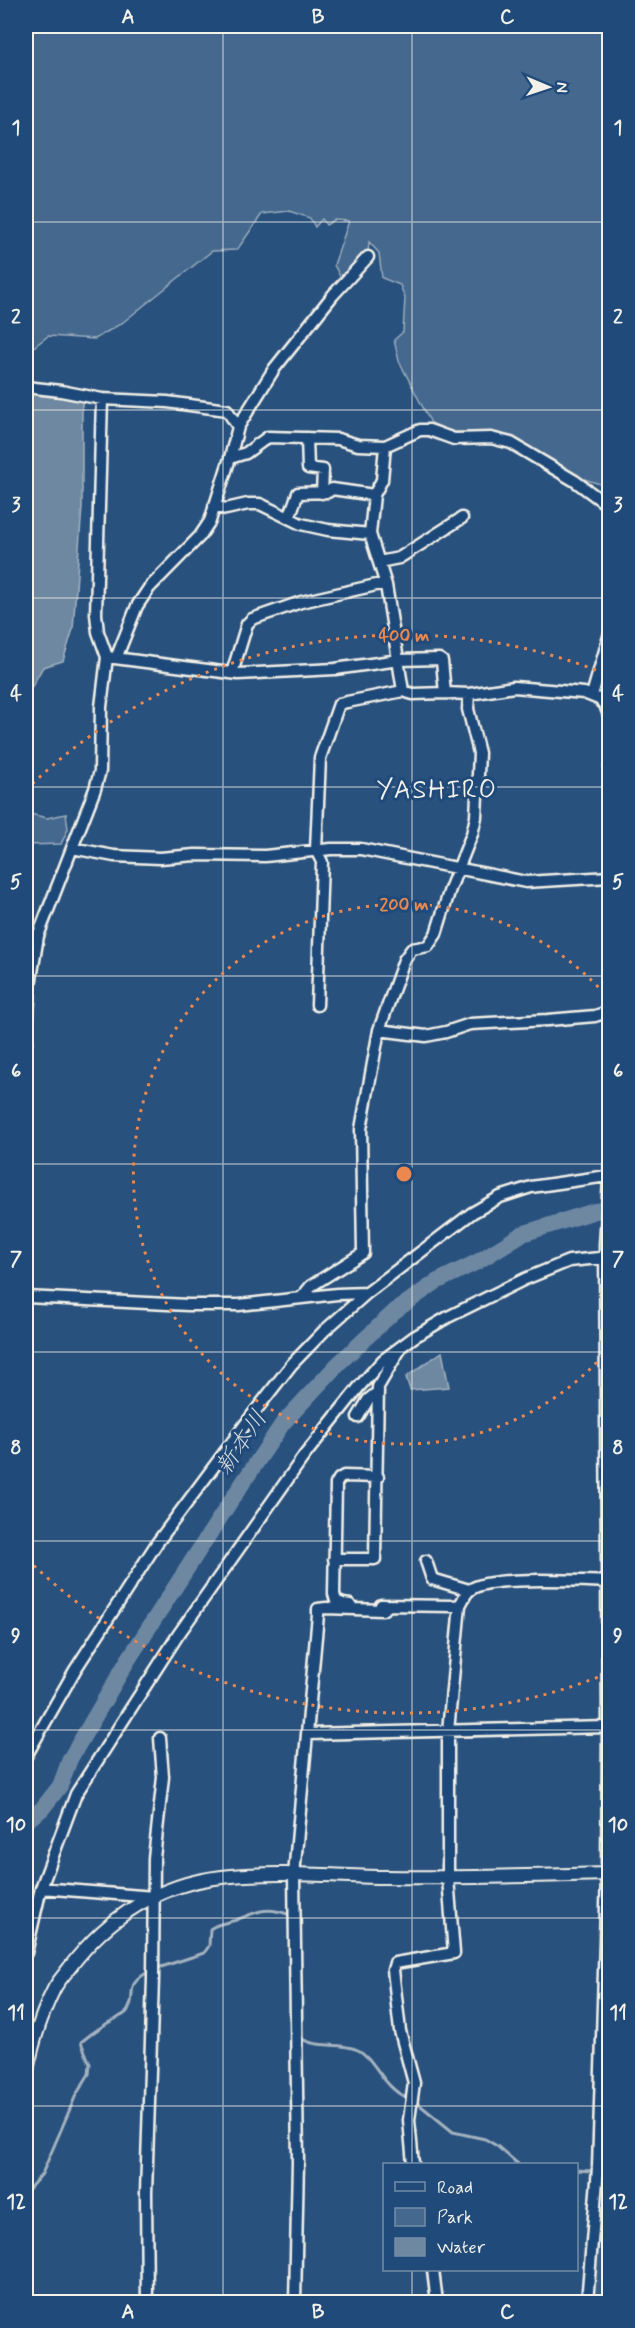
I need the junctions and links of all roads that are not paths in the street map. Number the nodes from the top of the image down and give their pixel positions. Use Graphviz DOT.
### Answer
graph roads {
  1 [pos="368,257"];
  2 [pos="26,387"];
  3 [pos="102,399"];
  4 [pos="238,427"];
  5 [pos="307,438"];
  6 [pos="386,446"];
  7 [pos="230,458"];
  8 [pos="322,493"];
  9 [pos="374,495"];
  10 [pos="214,506"];
  11 [pos="609,507"];
  12 [pos="289,518"];
  13 [pos="462,518"];
  14 [pos="370,534"];
  15 [pos="379,562"];
  16 [pos="385,583"];
  17 [pos="609,633"];
  18 [pos="112,656"];
  19 [pos="399,660"];
  20 [pos="232,673"];
  21 [pos="403,691"];
  22 [pos="445,693"];
  23 [pos="469,694"];
  24 [pos="592,695"];
  25 [pos="609,718"];
  26 [pos="609,766"];
  27 [pos="609,790"];
  28 [pos="72,848"];
  29 [pos="316,850"];
  30 [pos="458,868"];
  31 [pos="609,877"];
  32 [pos="29,973"];
  33 [pos="317,1005"];
  34 [pos="609,1011"];
  35 [pos="380,1030"];
  36 [pos="26,1043"];
  37 [pos="609,1163"];
  38 [pos="607,1180"];
  39 [pos="608,1257"];
  40 [pos="367,1293"];
  41 [pos="26,1297"];
  42 [pos="302,1297"];
  43 [pos="401,1346"];
  44 [pos="378,1392"];
  45 [pos="358,1417"];
  46 [pos="378,1477"];
  47 [pos="334,1559"];
  48 [pos="426,1561"];
  49 [pos="608,1577"];
  50 [pos="469,1590"];
  51 [pos="460,1605"];
  52 [pos="388,1606"];
  53 [pos="608,1727"];
  54 [pos="448,1731"];
  55 [pos="308,1734"];
  56 [pos="160,1738"];
  57 [pos="26,1756"];
  58 [pos="608,1874"];
  59 [pos="294,1875"];
  60 [pos="448,1878"];
  61 [pos="41,1888"];
  62 [pos="154,1896"];
  63 [pos="26,1953"];
  64 [pos="26,2075"];
  65 [pos="413,2163"];
  66 [pos="604,2168"];
  67 [pos="433,2271"];
  68 [pos="147,2302"];
  69 [pos="295,2302"];
  70 [pos="437,2302"];
  71 [pos="587,2302"];
  1 -- 4 [label="street"];
  2 -- 3 [label="street"];
  3 -- 4 [label="street"];
  3 -- 18 [label="street"];
  4 -- 7 [label="street"];
  5 -- 6 [label="street"];
  5 -- 7 [label="street"];
  5 -- 8 [label="street"];
  6 -- 9 [label="street"];
  6 -- 11 [label="street"];
  7 -- 10 [label="street"];
  8 -- 9 [label="street"];
  8 -- 12 [label="street"];
  9 -- 14 [label="street"];
  10 -- 12 [label="street"];
  10 -- 18 [label="street"];
  12 -- 14 [label="street"];
  13 -- 15 [label="street"];
  14 -- 15 [label="street"];
  15 -- 16 [label="street"];
  16 -- 19 [label="street"];
  16 -- 20 [label="street"];
  17 -- 24 [label="street"];
  18 -- 20 [label="street"];
  18 -- 28 [label="street"];
  19 -- 20 [label="street"];
  19 -- 21 [label="street"];
  19 -- 22 [label="street"];
  21 -- 22 [label="street"];
  21 -- 29 [label="street"];
  22 -- 23 [label="street"];
  23 -- 24 [label="street"];
  23 -- 30 [label="street"];
  24 -- 25 [label="street"];
  26 -- 27 [label="street"];
  28 -- 29 [label="street"];
  28 -- 32 [label="street"];
  29 -- 30 [label="street"];
  29 -- 33 [label="street"];
  30 -- 31 [label="street"];
  30 -- 35 [label="street"];
  32 -- 36 [label="street"];
  34 -- 35 [label="street"];
  35 -- 42 [label="street"];
  37 -- 38 [label="street"];
  38 -- 39 [label="street"];
  38 -- 40 [label="street"];
  39 -- 43 [label="street"];
  39 -- 49 [label="street"];
  40 -- 42 [label="street"];
  40 -- 57 [label="street"];
  41 -- 42 [label="street"];
  43 -- 44 [label="street"];
  43 -- 61 [label="street"];
  44 -- 45 [label="street"];
  44 -- 46 [label="street"];
  46 -- 47 [label="street"];
  46 -- 47 [label="street"];
  47 -- 52 [label="street"];
  48 -- 50 [label="street"];
  49 -- 50 [label="street"];
  49 -- 53 [label="street"];
  50 -- 51 [label="street"];
  51 -- 52 [label="street"];
  51 -- 54 [label="street"];
  52 -- 55 [label="street"];
  53 -- 54 [label="street"];
  53 -- 58 [label="street"];
  54 -- 55 [label="street"];
  54 -- 60 [label="street"];
  55 -- 59 [label="street"];
  56 -- 62 [label="street"];
  58 -- 60 [label="street"];
  58 -- 66 [label="street"];
  59 -- 60 [label="street"];
  59 -- 62 [label="street"];
  59 -- 69 [label="street"];
  60 -- 65 [label="street"];
  61 -- 62 [label="street"];
  61 -- 63 [label="street"];
  62 -- 64 [label="street"];
  62 -- 68 [label="street"];
  66 -- 71 [label="street"];
  67 -- 70 [label="street"];
}
